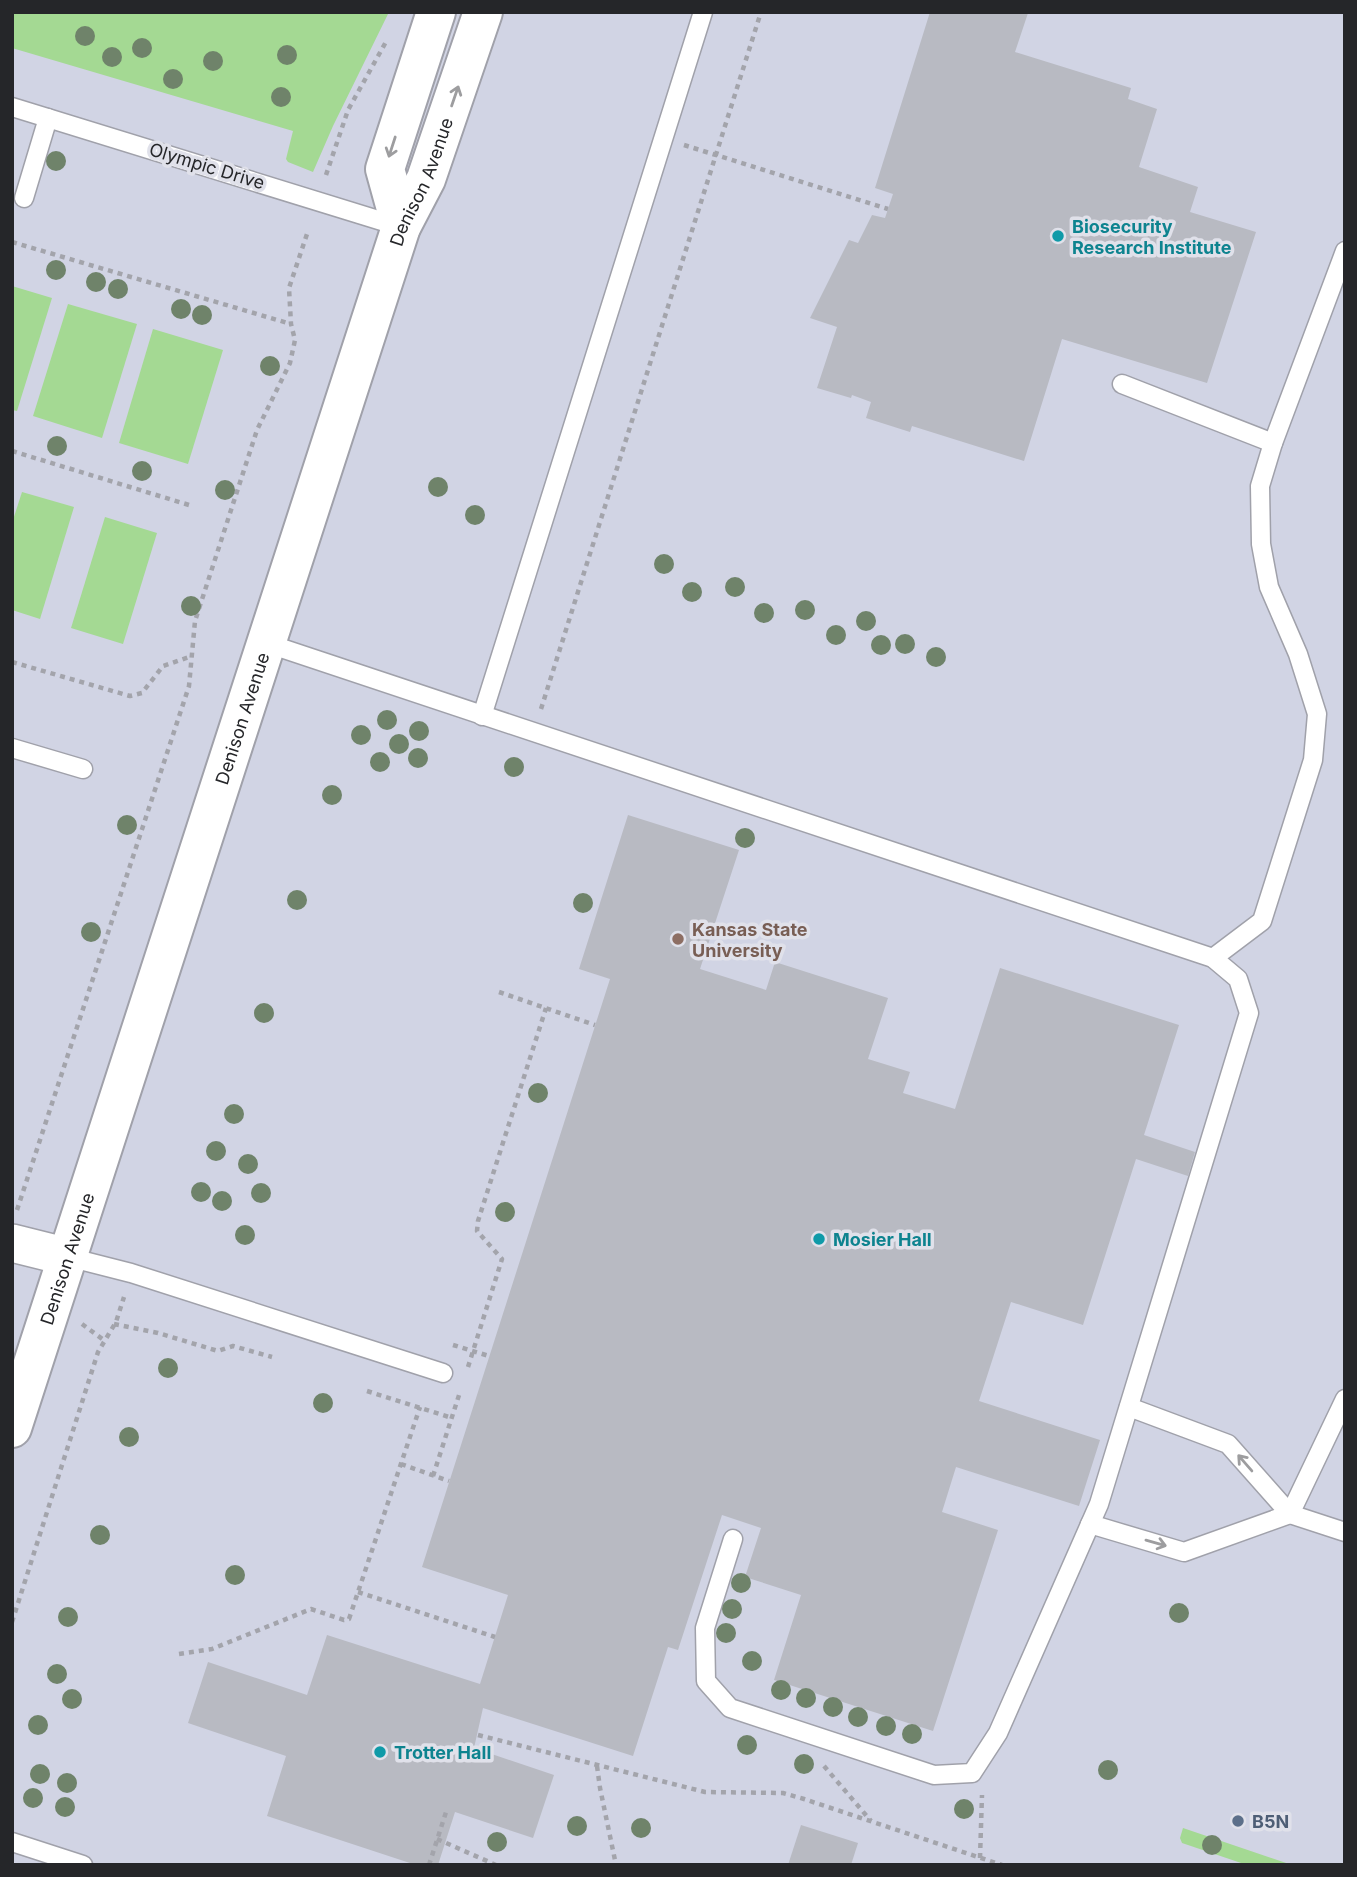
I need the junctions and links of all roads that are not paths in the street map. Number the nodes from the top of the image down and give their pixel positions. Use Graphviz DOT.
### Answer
graph roads {
  1 [pos="436,12"];
  2 [pos="483,12"];
  3 [pos="703,12"];
  4 [pos="12,107"];
  5 [pos="48,118"];
  6 [pos="24,198"];
  7 [pos="401,227"];
  8 [pos="1345,251"];
  9 [pos="1122,384"];
  10 [pos="1273,443"];
  11 [pos="266,643"];
  12 [pos="482,716"];
  13 [pos="12,748"];
  14 [pos="83,769"];
  15 [pos="1213,958"];
  16 [pos="15,1227"];
  17 [pos="68,1257"];
  18 [pos="443,1373"];
  19 [pos="1345,1399"];
  20 [pos="1129,1406"];
  21 [pos="12,1429"];
  22 [pos="1290,1514"];
  23 [pos="1090,1524"];
  24 [pos="1345,1532"];
  25 [pos="733,1539"];
  26 [pos="12,1842"];
  27 [pos="83,1865"];
  1 -- 7 [label="street, one-way"];
  7 -- 2 [label="street, Denison Avenue, one-way"];
  3 -- 12 [label="lane"];
  4 -- 5 [label="lane, Olympic Drive"];
  5 -- 6 [label="lane"];
  5 -- 7 [label="lane, Olympic Drive"];
  7 -- 11 [label="street, Denison Avenue"];
  8 -- 10 [label="lane"];
  9 -- 10 [label="lane"];
  10 -- 15 [label="lane"];
  11 -- 12 [label="lane"];
  11 -- 17 [label="street, Denison Avenue"];
  12 -- 15 [label="lane"];
  13 -- 14 [label="lane"];
  15 -- 20 [label="lane"];
  16 -- 17 [label="street"];
  17 -- 18 [label="lane"];
  17 -- 21 [label="street, Denison Avenue"];
  19 -- 22 [label="lane"];
  22 -- 20 [label="lane, one-way"];
  20 -- 23 [label="lane"];
  23 -- 22 [label="lane, one-way"];
  22 -- 24 [label="lane"];
  23 -- 25 [label="lane"];
  26 -- 27 [label="lane"];
}
